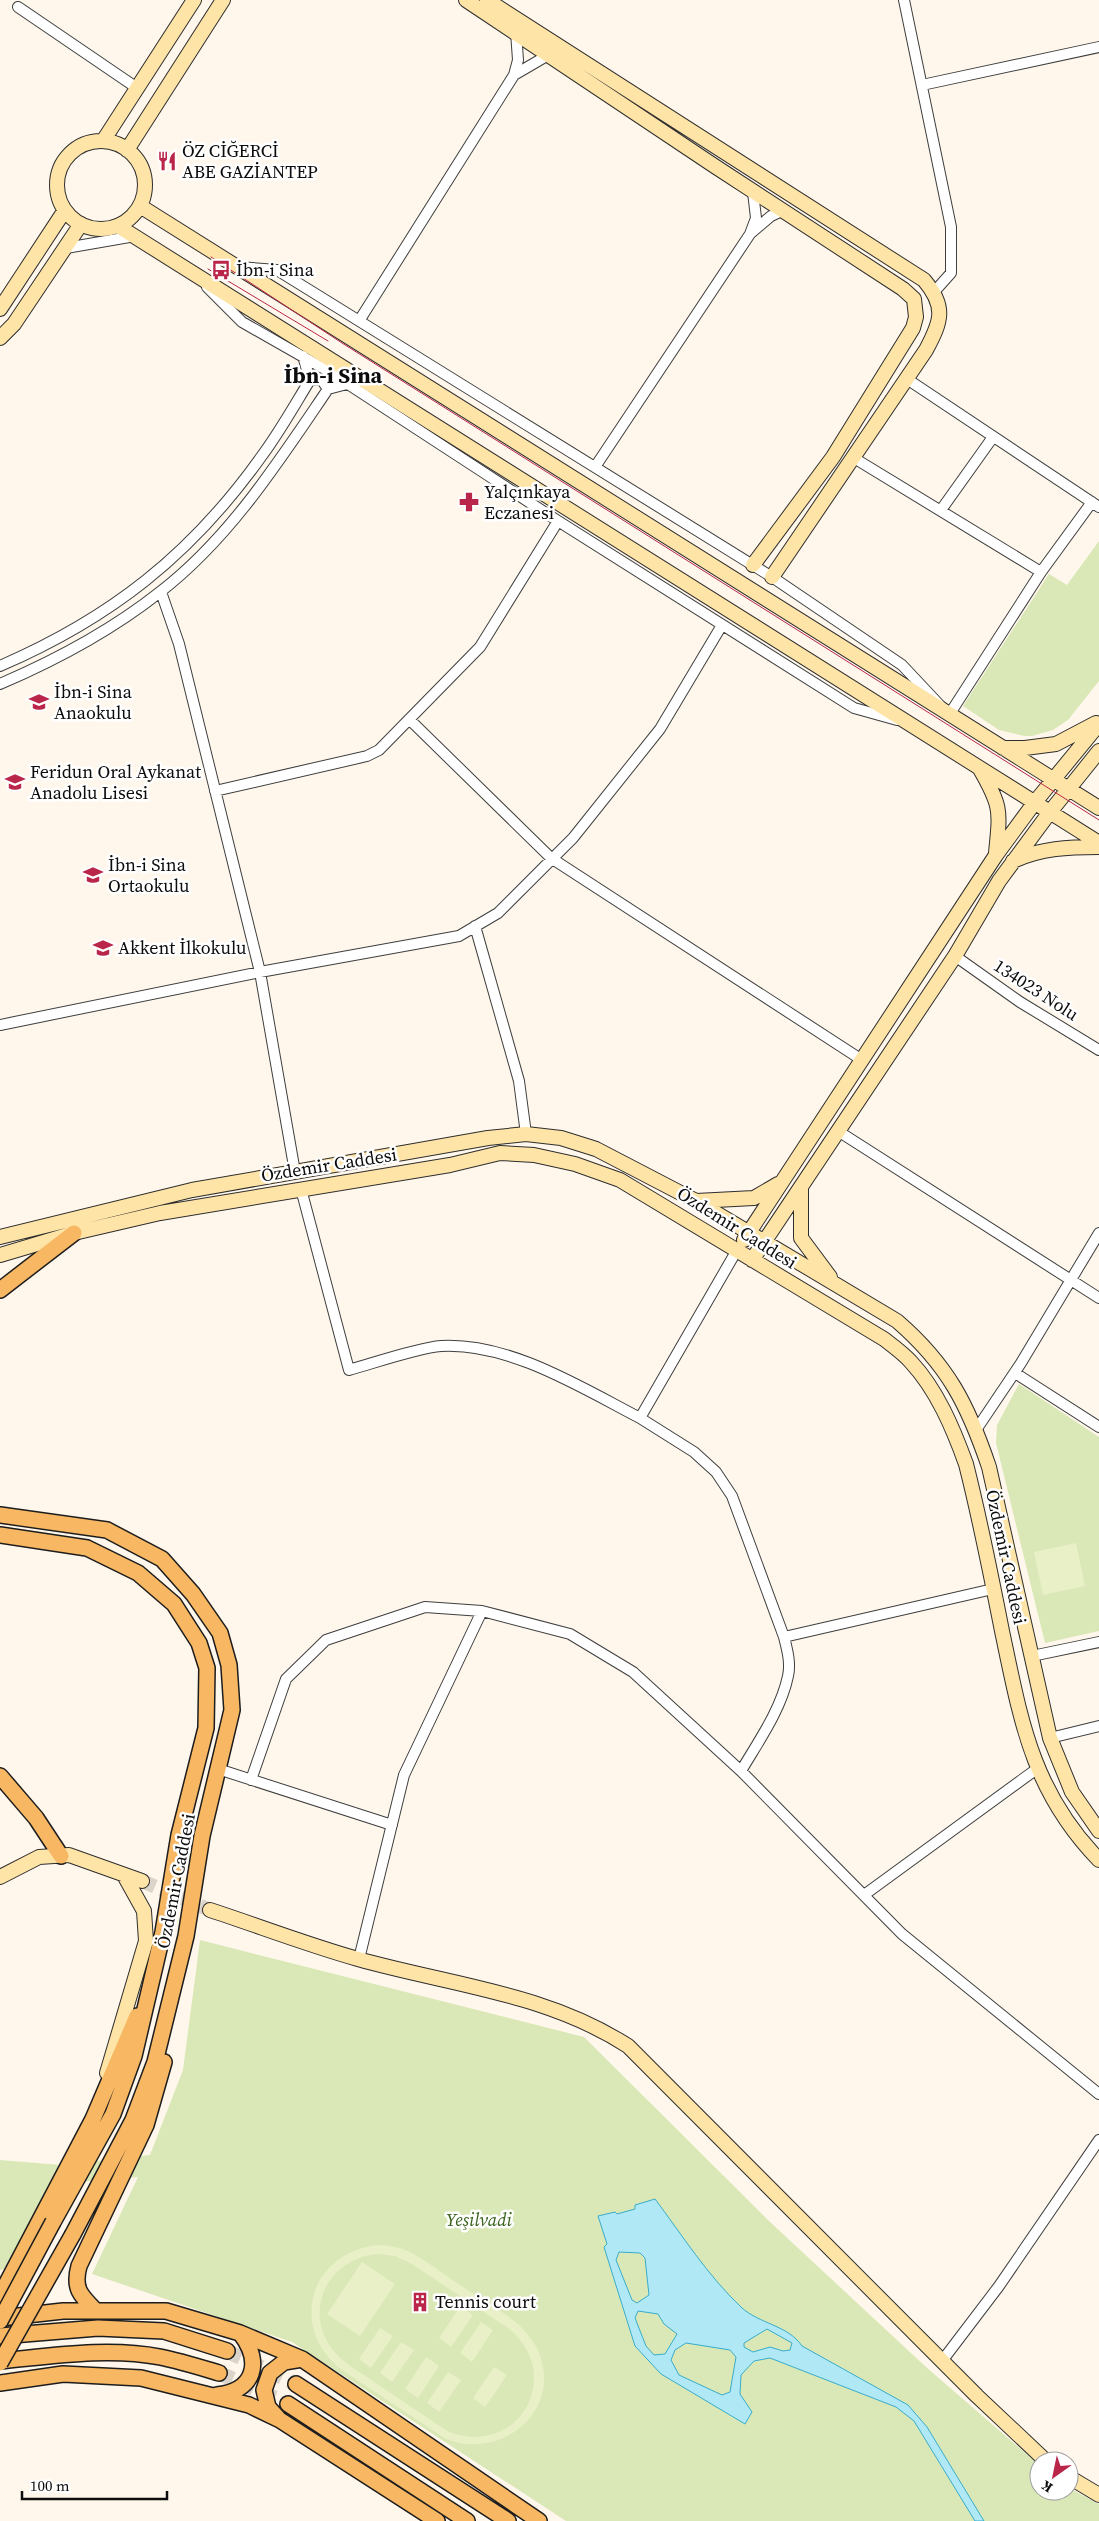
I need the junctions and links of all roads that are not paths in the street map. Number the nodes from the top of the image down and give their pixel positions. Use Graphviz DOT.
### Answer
graph roads {
  1 [pos="194,0"];
  2 [pos="223,0"];
  3 [pos="466,0"];
  4 [pos="487,0"];
  5 [pos="904,0"];
  6 [pos="18,7"];
  7 [pos="516,32"];
  8 [pos="1099,46"];
  9 [pos="550,54"];
  10 [pos="514,75"];
  11 [pos="922,85"];
  12 [pos="136,88"];
  13 [pos="103,141"];
  14 [pos="126,150"];
  15 [pos="754,192"];
  16 [pos="140,206"];
  17 [pos="65,210"];
  18 [pos="784,210"];
  19 [pos="81,224"];
  20 [pos="118,226"];
  21 [pos="750,234"];
  22 [pos="135,236"];
  23 [pos="66,248"];
  24 [pos="233,267"];
  25 [pos="192,272"];
  26 [pos="934,292"];
  27 [pos="0,309"];
  28 [pos="359,321"];
  29 [pos="0,338"];
  30 [pos="302,356"];
  31 [pos="907,379"];
  32 [pos="310,380"];
  33 [pos="348,384"];
  34 [pos="328,389"];
  35 [pos="993,437"];
  36 [pos="854,458"];
  37 [pos="595,467"];
  38 [pos="1095,505"];
  39 [pos="941,510"];
  40 [pos="558,521"];
  41 [pos="764,550"];
  42 [pos="782,563"];
  43 [pos="753,565"];
  44 [pos="1041,572"];
  45 [pos="772,577"];
  46 [pos="161,592"];
  47 [pos="722,625"];
  48 [pos="0,666"];
  49 [pos="0,684"];
  50 [pos="949,715"];
  51 [pos="410,720"];
  52 [pos="1099,723"];
  53 [pos="912,724"];
  54 [pos="1003,748"];
  55 [pos="1099,751"];
  56 [pos="979,766"];
  57 [pos="1054,780"];
  58 [pos="1069,789"];
  59 [pos="215,791"];
  60 [pos="1035,802"];
  61 [pos="1099,808"];
  62 [pos="1050,812"];
  63 [pos="1099,845"];
  64 [pos="996,855"];
  65 [pos="551,858"];
  66 [pos="1012,861"];
  67 [pos="475,926"];
  68 [pos="955,956"];
  69 [pos="260,972"];
  70 [pos="0,1025"];
  71 [pos="1099,1050"];
  72 [pos="862,1060"];
  73 [pos="838,1132"];
  74 [pos="526,1134"];
  75 [pos="295,1172"];
  76 [pos="780,1182"];
  77 [pos="801,1187"];
  78 [pos="301,1189"];
  79 [pos="696,1201"];
  80 [pos="74,1233"];
  81 [pos="749,1233"];
  82 [pos="1099,1233"];
  83 [pos="0,1237"];
  84 [pos="764,1242"];
  85 [pos="737,1250"];
  86 [pos="0,1255"];
  87 [pos="752,1260"];
  88 [pos="1072,1280"];
  89 [pos="834,1282"];
  90 [pos="0,1290"];
  91 [pos="1099,1298"];
  92 [pos="1015,1373"];
  93 [pos="640,1418"];
  94 [pos="1099,1428"];
  95 [pos="976,1430"];
  96 [pos="0,1515"];
  97 [pos="0,1535"];
  98 [pos="994,1589"];
  99 [pos="482,1610"];
  100 [pos="784,1637"];
  101 [pos="1099,1642"];
  102 [pos="1032,1656"];
  103 [pos="1099,1726"];
  104 [pos="1050,1738"];
  105 [pos="1038,1768"];
  106 [pos="218,1769"];
  107 [pos="742,1771"];
  108 [pos="0,1776"];
  109 [pos="251,1780"];
  110 [pos="392,1825"];
  111 [pos="1099,1831"];
  112 [pos="62,1856"];
  113 [pos="1099,1860"];
  114 [pos="124,1874"];
  115 [pos="0,1877"];
  116 [pos="142,1881"];
  117 [pos="864,1895"];
  118 [pos="210,1910"];
  119 [pos="358,1959"];
  120 [pos="178,1970"];
  121 [pos="154,1976"];
  122 [pos="1099,2094"];
  123 [pos="93,2119"];
  124 [pos="1099,2140"];
  125 [pos="0,2296"];
  126 [pos="95,2310"];
  127 [pos="0,2320"];
  128 [pos="240,2332"];
  129 [pos="0,2336"];
  130 [pos="227,2351"];
  131 [pos="302,2360"];
  132 [pos="942,2361"];
  133 [pos="0,2362"];
  134 [pos="219,2373"];
  135 [pos="0,2383"];
  136 [pos="296,2384"];
  137 [pos="213,2396"];
  138 [pos="288,2404"];
  139 [pos="280,2420"];
  140 [pos="1036,2451"];
  141 [pos="1079,2483"];
  142 [pos="1099,2495"];
  143 [pos="437,2521"];
  144 [pos="467,2521"];
  145 [pos="508,2521"];
  146 [pos="540,2521"];
  1 -- 12 [label="main road"];
  2 -- 14 [label="main road"];
  3 -- 7 [label="main road"];
  4 -- 26 [label="main road"];
  5 -- 11 [label="street"];
  6 -- 12 [label="street"];
  7 -- 9 [label="main road"];
  7 -- 10 [label="street"];
  8 -- 11 [label="street"];
  9 -- 10 [label="street"];
  9 -- 15 [label="main road"];
  10 -- 28 [label="street"];
  11 -- 26 [label="street"];
  12 -- 13 [label="main road"];
  13 -- 14 [label="main road"];
  13 -- 17 [label="main road"];
  14 -- 16 [label="main road"];
  15 -- 18 [label="main road"];
  15 -- 21 [label="street"];
  16 -- 20 [label="main road"];
  16 -- 24 [label="main road"];
  17 -- 19 [label="main road"];
  17 -- 27 [label="main road"];
  18 -- 21 [label="street"];
  18 -- 41 [label="main road"];
  19 -- 20 [label="main road"];
  19 -- 23 [label="main road"];
  20 -- 22 [label="main road"];
  21 -- 37 [label="street"];
  22 -- 23 [label="street"];
  22 -- 25 [label="main road"];
  23 -- 29 [label="main road"];
  24 -- 28 [label="street"];
  24 -- 50 [label="main road"];
  25 -- 30 [label="street"];
  25 -- 53 [label="main road"];
  26 -- 31 [label="main road"];
  28 -- 37 [label="street"];
  30 -- 32 [label="street"];
  30 -- 33 [label="street"];
  31 -- 35 [label="street"];
  31 -- 36 [label="main road"];
  32 -- 34 [label="street"];
  32 -- 48 [label="street"];
  33 -- 34 [label="street"];
  33 -- 40 [label="street"];
  34 -- 46 [label="street"];
  35 -- 38 [label="street"];
  35 -- 39 [label="street"];
  36 -- 39 [label="street"];
  36 -- 42 [label="main road"];
  37 -- 43 [label="street"];
  38 -- 44 [label="street"];
  39 -- 44 [label="street"];
  40 -- 47 [label="street"];
  40 -- 51 [label="street"];
  41 -- 42 [label="main road"];
  41 -- 43 [label="main road"];
  42 -- 45 [label="main road"];
  43 -- 45 [label="street"];
  44 -- 50 [label="street"];
  45 -- 50 [label="street"];
  46 -- 49 [label="street"];
  46 -- 59 [label="street"];
  47 -- 53 [label="street"];
  47 -- 65 [label="street"];
  50 -- 54 [label="main road"];
  51 -- 59 [label="street"];
  51 -- 65 [label="street"];
  52 -- 54 [label="main road"];
  52 -- 57 [label="main road"];
  53 -- 56 [label="main road"];
  54 -- 57 [label="main road"];
  55 -- 58 [label="main road"];
  56 -- 60 [label="main road"];
  56 -- 64 [label="main road"];
  57 -- 58 [label="main road"];
  57 -- 60 [label="main road"];
  58 -- 61 [label="main road"];
  58 -- 62 [label="main road"];
  59 -- 69 [label="street"];
  60 -- 62 [label="main road"];
  60 -- 64 [label="main road"];
  62 -- 63 [label="main road"];
  62 -- 66 [label="main road"];
  63 -- 66 [label="main road"];
  64 -- 72 [label="main road"];
  65 -- 67 [label="street"];
  65 -- 72 [label="street"];
  66 -- 68 [label="main road"];
  67 -- 69 [label="street"];
  67 -- 74 [label="street"];
  68 -- 71 [label="street, 134023 Nolu"];
  68 -- 73 [label="main road"];
  69 -- 70 [label="street"];
  69 -- 75 [label="street"];
  72 -- 76 [label="main road"];
  73 -- 77 [label="main road"];
  73 -- 88 [label="street"];
  74 -- 75 [label="main road, Özdemir Caddesi"];
  74 -- 79 [label="main road, Özdemir Caddesi"];
  75 -- 83 [label="main road, Özdemir Caddesi"];
  76 -- 79 [label="main road"];
  76 -- 81 [label="main road"];
  77 -- 84 [label="main road"];
  77 -- 89 [label="main road"];
  78 -- 80 [label="main road, Özdemir Caddesi"];
  78 -- 85 [label="main road, Özdemir Caddesi"];
  78 -- 93 [label="street"];
  79 -- 81 [label="main road, Özdemir Caddesi"];
  80 -- 86 [label="main road, Özdemir Caddesi"];
  80 -- 90 [label="main road"];
  81 -- 84 [label="main road, Özdemir Caddesi"];
  81 -- 85 [label="main road"];
  82 -- 88 [label="street"];
  84 -- 87 [label="main road"];
  84 -- 89 [label="main road, Özdemir Caddesi"];
  85 -- 87 [label="main road, Özdemir Caddesi"];
  85 -- 93 [label="street"];
  87 -- 98 [label="main road, Özdemir Caddesi"];
  88 -- 91 [label="street"];
  88 -- 92 [label="street"];
  89 -- 95 [label="main road, Özdemir Caddesi"];
  92 -- 94 [label="street"];
  92 -- 95 [label="street"];
  93 -- 100 [label="street"];
  95 -- 102 [label="main road, Özdemir Caddesi"];
  96 -- 106 [label="main road, Özdemir Caddesi"];
  97 -- 121 [label="main road, Özdemir Caddesi"];
  98 -- 100 [label="street"];
  98 -- 105 [label="main road, Özdemir Caddesi"];
  99 -- 107 [label="street"];
  99 -- 109 [label="street"];
  99 -- 110 [label="street"];
  100 -- 107 [label="street"];
  101 -- 102 [label="street"];
  102 -- 104 [label="main road, Özdemir Caddesi"];
  103 -- 104 [label="street"];
  104 -- 111 [label="main road, Özdemir Caddesi"];
  105 -- 113 [label="main road, Özdemir Caddesi"];
  105 -- 117 [label="street"];
  106 -- 109 [label="street"];
  106 -- 120 [label="main road, Özdemir Caddesi"];
  107 -- 117 [label="street"];
  108 -- 112 [label="main road"];
  109 -- 110 [label="street"];
  110 -- 119 [label="street"];
  112 -- 114 [label="main road"];
  112 -- 115 [label="main road"];
  114 -- 116 [label="main road"];
  114 -- 123 [label="main road"];
  117 -- 122 [label="street"];
  118 -- 119 [label="main road"];
  119 -- 132 [label="main road"];
  120 -- 126 [label="main road"];
  120 -- 133 [label="main road, Özdemir Caddesi, bridge"];
  121 -- 123 [label="main road"];
  121 -- 127 [label="main road, Özdemir Caddesi, bridge"];
  123 -- 125 [label="main road"];
  124 -- 132 [label="street"];
  126 -- 127 [label="main road"];
  126 -- 128 [label="main road"];
  128 -- 131 [label="main road"];
  128 -- 137 [label="main road"];
  129 -- 130 [label="main road"];
  131 -- 139 [label="main road"];
  131 -- 146 [label="main road"];
  132 -- 140 [label="main road"];
  133 -- 134 [label="main road"];
  135 -- 137 [label="main road"];
  136 -- 145 [label="main road"];
  137 -- 139 [label="main road"];
  138 -- 144 [label="main road"];
  139 -- 143 [label="main road"];
  141 -- 142 [label="main road"];
}
